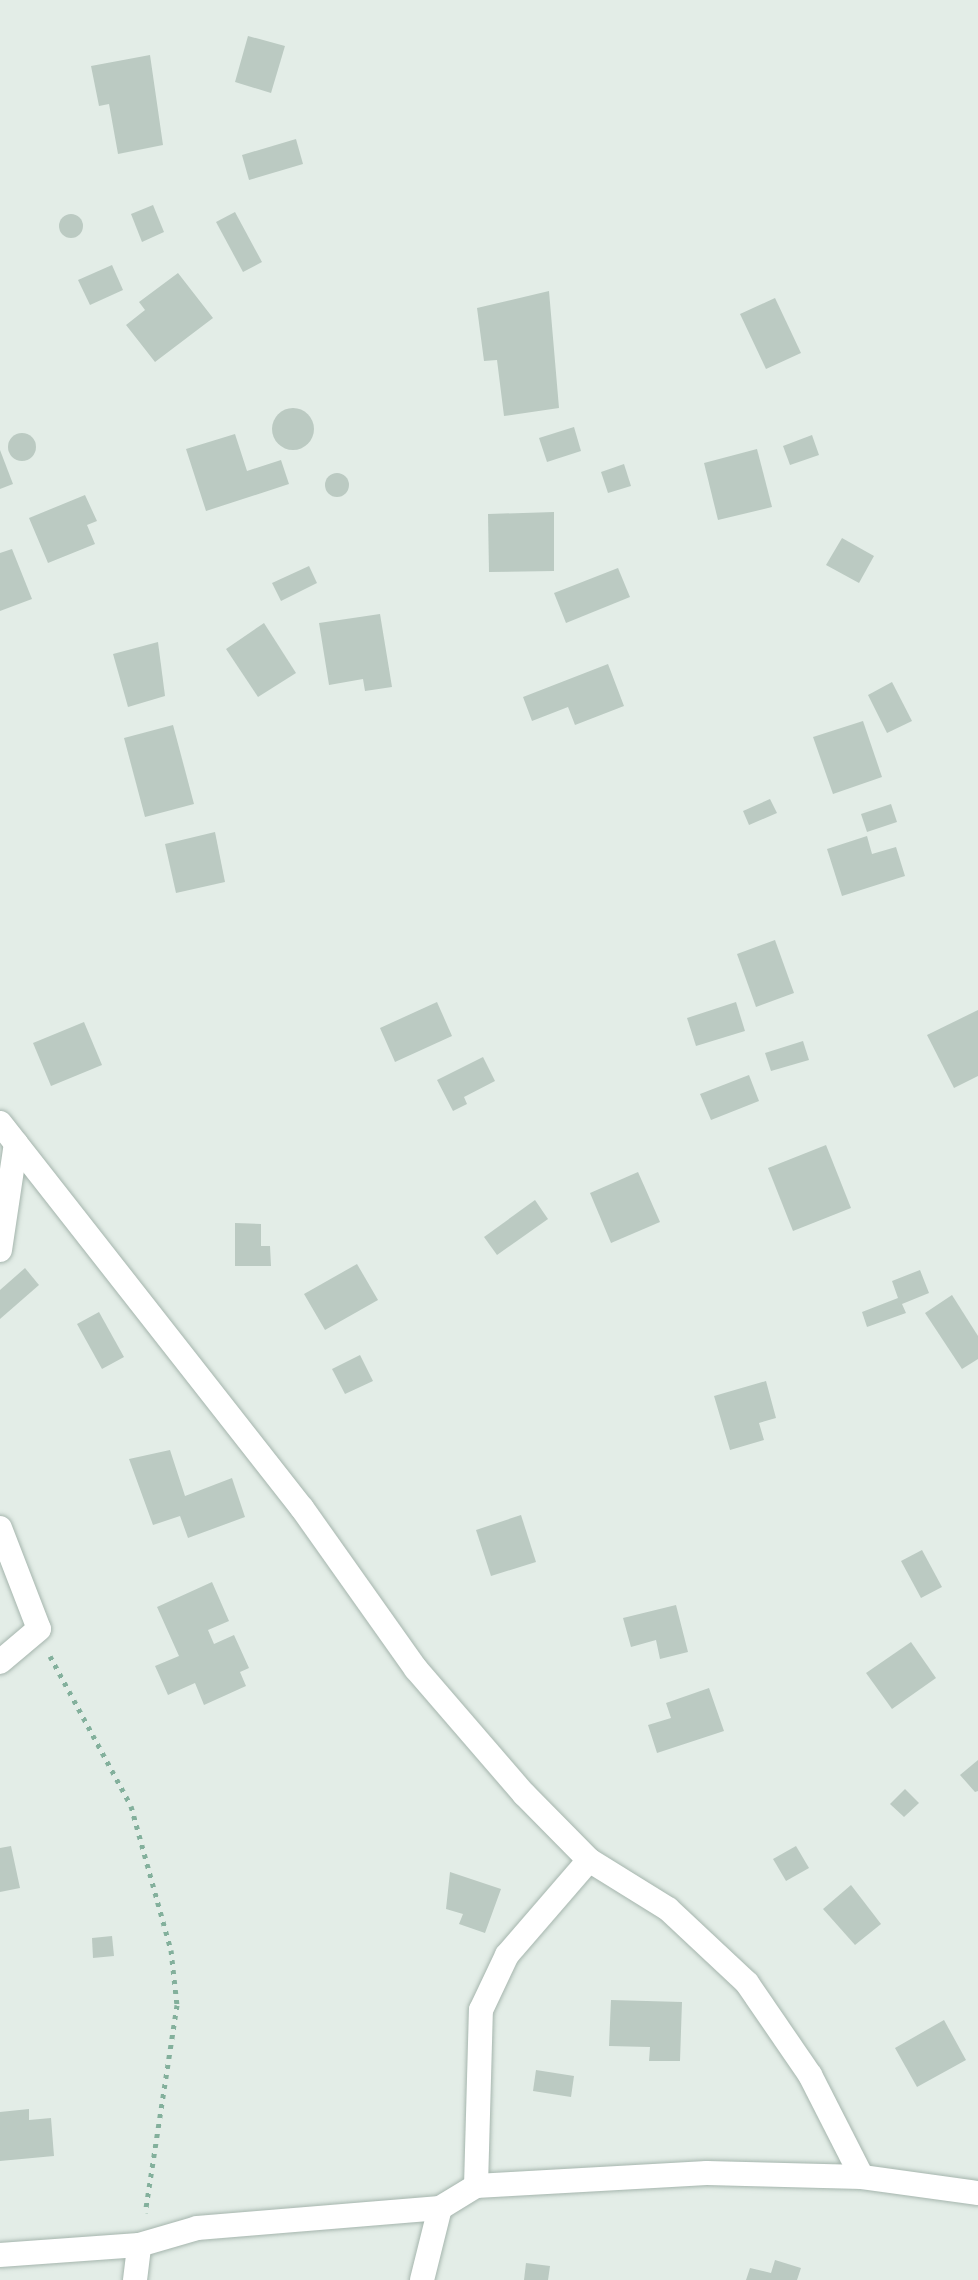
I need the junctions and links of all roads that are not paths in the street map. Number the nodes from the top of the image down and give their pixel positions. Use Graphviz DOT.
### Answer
graph roads {
  1 [pos="0,1123"];
  2 [pos="16,1143"];
  3 [pos="0,1250"];
  4 [pos="0,1528"];
  5 [pos="0,1662"];
  6 [pos="589,1860"];
  7 [pos="862,2177"];
  8 [pos="476,2186"];
  9 [pos="978,2193"];
  10 [pos="440,2208"];
  11 [pos="139,2245"];
  12 [pos="0,2255"];
  13 [pos="135,2280"];
  14 [pos="422,2280"];
  1 -- 2 [label="street"];
  2 -- 3 [label="street"];
  2 -- 6 [label="street"];
  4 -- 5 [label="street"];
  6 -- 7 [label="street"];
  6 -- 8 [label="street"];
  7 -- 8 [label="street"];
  7 -- 9 [label="street"];
  8 -- 10 [label="street"];
  10 -- 11 [label="street"];
  10 -- 14 [label="street"];
  11 -- 12 [label="street"];
  11 -- 13 [label="street"];
}
